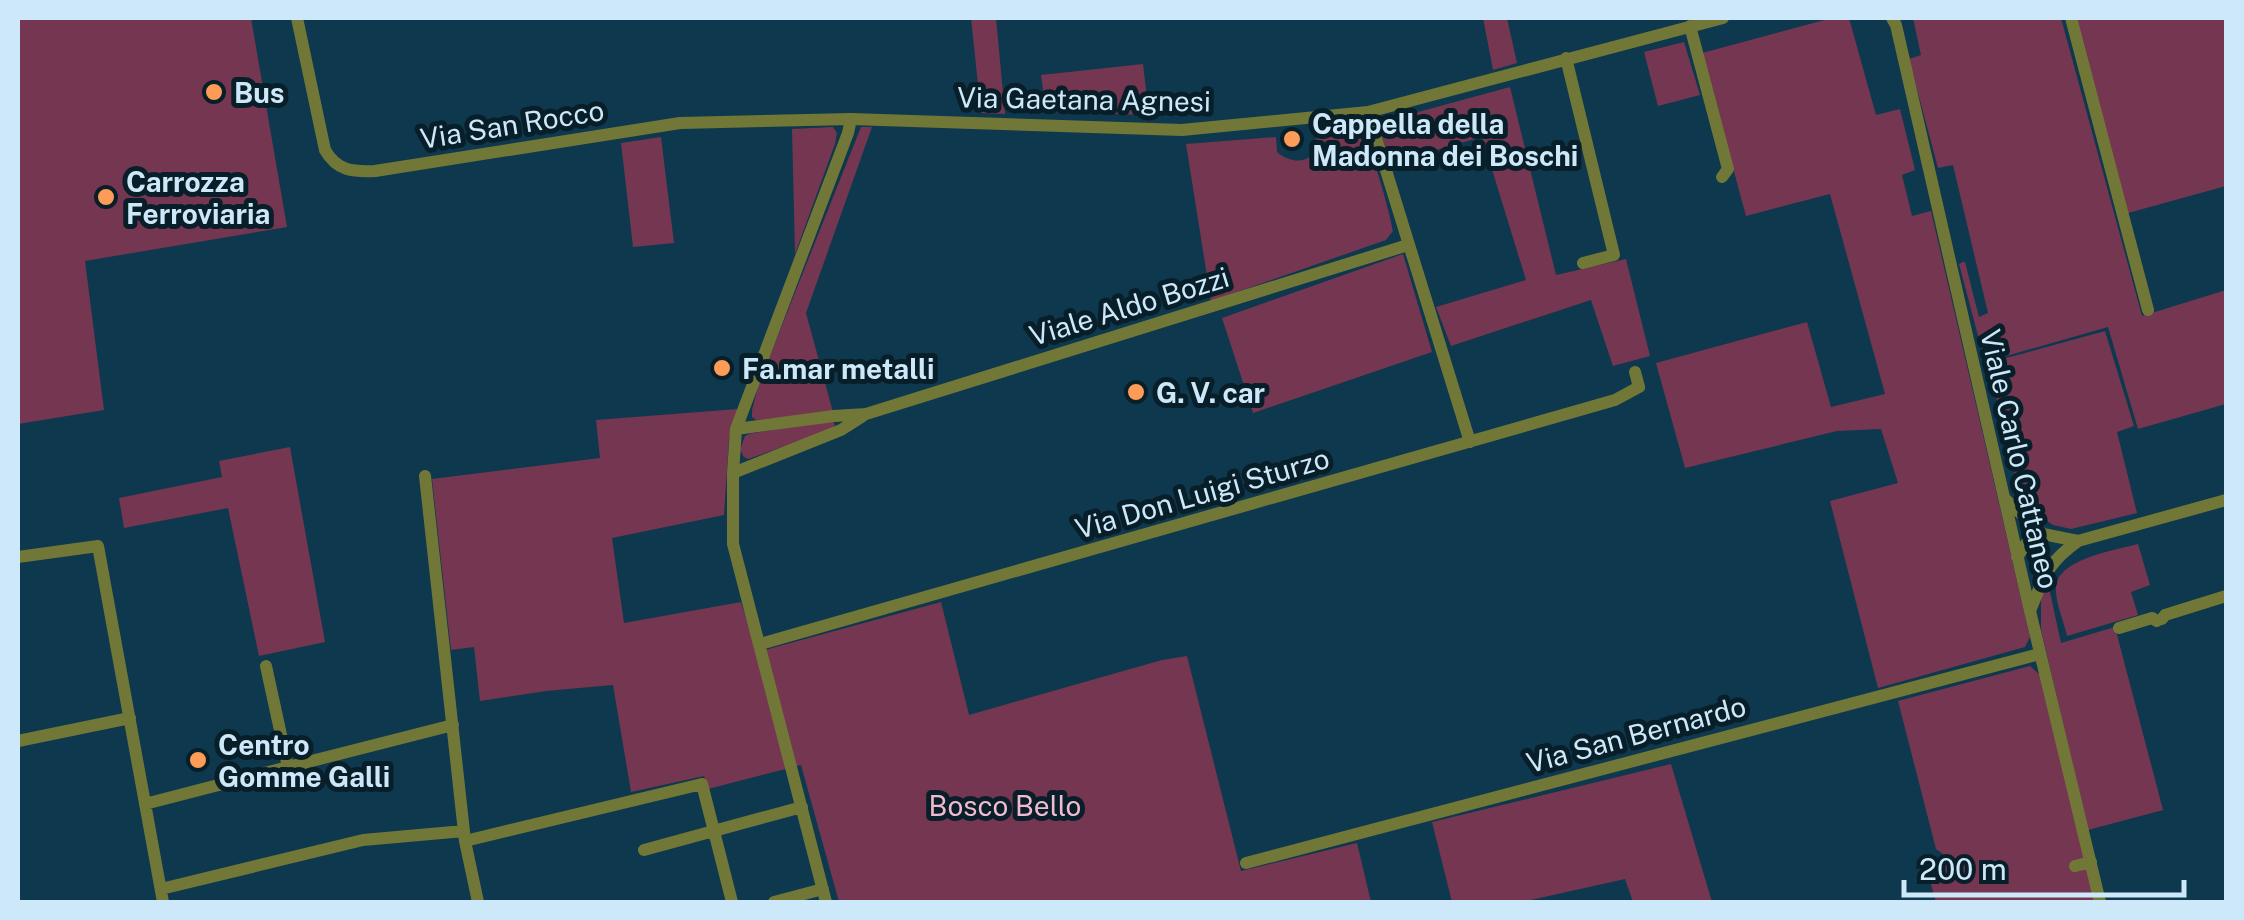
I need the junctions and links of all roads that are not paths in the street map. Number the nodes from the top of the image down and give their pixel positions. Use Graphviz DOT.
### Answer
graph roads {
  1 [pos="297,18"];
  2 [pos="1723,18"];
  3 [pos="2071,18"];
  4 [pos="1895,20"];
  5 [pos="1690,26"];
  6 [pos="1566,58"];
  7 [pos="1368,112"];
  8 [pos="850,118"];
  9 [pos="1722,177"];
  10 [pos="1408,245"];
  11 [pos="1584,263"];
  12 [pos="2148,310"];
  13 [pos="1635,372"];
  14 [pos="866,414"];
  15 [pos="736,429"];
  16 [pos="1470,442"];
  17 [pos="733,473"];
  18 [pos="424,476"];
  19 [pos="2004,498"];
  20 [pos="2226,500"];
  21 [pos="2044,534"];
  22 [pos="2078,541"];
  23 [pos="2018,557"];
  24 [pos="18,558"];
  25 [pos="2048,568"];
  26 [pos="2226,596"];
  27 [pos="2030,611"];
  28 [pos="2119,628"];
  29 [pos="760,644"];
  30 [pos="2040,654"];
  31 [pos="266,666"];
  32 [pos="130,718"];
  33 [pos="452,725"];
  34 [pos="18,741"];
  35 [pos="288,767"];
  36 [pos="146,804"];
  37 [pos="802,807"];
  38 [pos="713,831"];
  39 [pos="464,836"];
  40 [pos="644,850"];
  41 [pos="2091,862"];
  42 [pos="1246,863"];
  43 [pos="2075,866"];
  44 [pos="162,896"];
  45 [pos="824,896"];
  46 [pos="478,902"];
  47 [pos="732,902"];
  48 [pos="774,902"];
  49 [pos="2100,902"];
  1 -- 8 [label="street, Via San Rocco"];
  2 -- 5 [label="street, Via Gaetana Agnesi"];
  3 -- 12 [label="street"];
  4 -- 19 [label="street, Viale Carlo Cattaneo"];
  5 -- 6 [label="street, Via Gaetana Agnesi"];
  5 -- 9 [label="street"];
  6 -- 7 [label="street, Via Gaetana Agnesi"];
  6 -- 11 [label="street"];
  7 -- 8 [label="street, Via Gaetana Agnesi"];
  7 -- 10 [label="street"];
  8 -- 15 [label="street"];
  10 -- 14 [label="street, Viale Aldo Bozzi"];
  10 -- 16 [label="street"];
  13 -- 16 [label="street, Via Don Luigi Sturzo"];
  14 -- 15 [label="street, Viale Aldo Bozzi"];
  14 -- 17 [label="street, Viale Aldo Bozzi"];
  15 -- 17 [label="street"];
  16 -- 29 [label="street, Via Don Luigi Sturzo"];
  17 -- 29 [label="street"];
  18 -- 33 [label="street"];
  19 -- 21 [label="street"];
  19 -- 23 [label="street, Viale Carlo Cattaneo"];
  20 -- 22 [label="street"];
  21 -- 22 [label="street"];
  21 -- 23 [label="street"];
  22 -- 25 [label="street"];
  23 -- 25 [label="street"];
  23 -- 27 [label="street, Viale Carlo Cattaneo"];
  24 -- 32 [label="street"];
  25 -- 27 [label="street"];
  26 -- 28 [label="street"];
  27 -- 30 [label="street, Viale Carlo Cattaneo"];
  29 -- 37 [label="street"];
  30 -- 41 [label="street, Viale Carlo Cattaneo"];
  30 -- 42 [label="street, Via San Bernardo"];
  31 -- 35 [label="street"];
  32 -- 34 [label="street"];
  32 -- 36 [label="street"];
  33 -- 35 [label="street"];
  33 -- 39 [label="street"];
  35 -- 36 [label="street"];
  36 -- 44 [label="street"];
  37 -- 38 [label="street"];
  37 -- 45 [label="street"];
  38 -- 39 [label="street"];
  38 -- 40 [label="street"];
  38 -- 47 [label="street"];
  39 -- 44 [label="street"];
  39 -- 46 [label="street"];
  41 -- 43 [label="street"];
  41 -- 49 [label="street, Viale Carlo Cattaneo"];
  45 -- 48 [label="street"];
}
